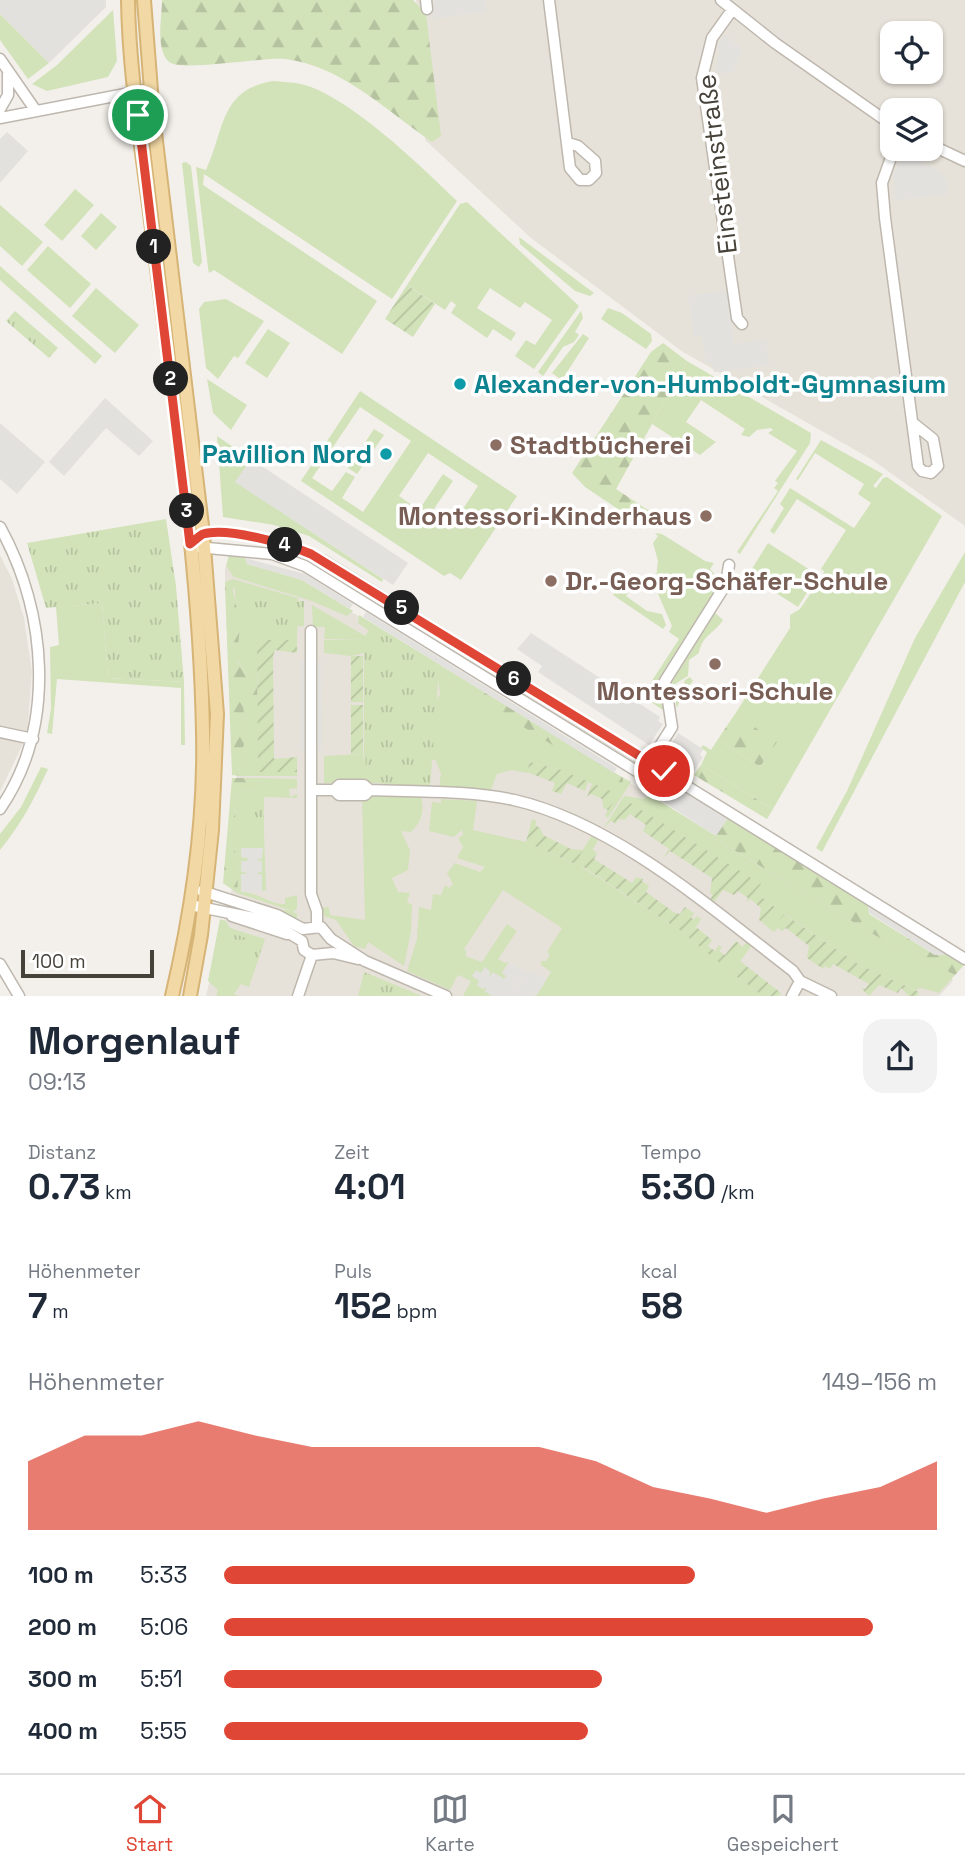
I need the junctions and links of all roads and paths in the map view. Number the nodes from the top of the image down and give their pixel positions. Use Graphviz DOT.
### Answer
graph roads {
  1 [pos="128,0"];
  2 [pos="144,0"];
  3 [pos="549,0"];
  4 [pos="721,0"];
  5 [pos="732,10"];
  6 [pos="0,59"];
  7 [pos="8,70"];
  8 [pos="151,89"];
  9 [pos="135,92"];
  10 [pos="0,109"];
  11 [pos="36,111"];
  12 [pos="880,117"];
  13 [pos="0,118"];
  14 [pos="568,143"];
  15 [pos="943,151"];
  16 [pos="889,161"];
  17 [pos="965,161"];
  18 [pos="742,324"];
  19 [pos="913,424"];
  20 [pos="0,527"];
  21 [pos="203,534"];
  22 [pos="190,544"];
  23 [pos="204,550"];
  24 [pos="729,565"];
  25 [pos="391,601"];
  26 [pos="380,611"];
  27 [pos="311,631"];
  28 [pos="0,732"];
  29 [pos="33,739"];
  30 [pos="649,763"];
  31 [pos="311,789"];
  32 [pos="0,809"];
  33 [pos="192,888"];
  34 [pos="206,892"];
  35 [pos="190,905"];
  36 [pos="204,908"];
  37 [pos="312,928"];
  38 [pos="331,939"];
  39 [pos="302,941"];
  40 [pos="326,953"];
  41 [pos="312,955"];
  42 [pos="965,959"];
  43 [pos="365,961"];
  44 [pos="0,964"];
  45 [pos="800,981"];
  46 [pos="19,996"];
  47 [pos="172,996"];
  48 [pos="190,996"];
  49 [pos="298,996"];
  50 [pos="446,996"];
  51 [pos="792,996"];
  52 [pos="831,996"];
  1 -- 9 [label="main road"];
  2 -- 8 [label="main road"];
  3 -- 14 [label="street"];
  4 -- 5 [label="street"];
  5 -- 12 [label="street"];
  5 -- 18 [label="street, Einsteinstraße"];
  6 -- 7 [label="street"];
  7 -- 10 [label="street"];
  7 -- 11 [label="street"];
  8 -- 9 [label="street"];
  8 -- 21 [label="main road"];
  9 -- 11 [label="street"];
  9 -- 22 [label="main road"];
  11 -- 13 [label="street"];
  15 -- 17 [label="street"];
  16 -- 19 [label="street"];
  20 -- 29 [label="street"];
  21 -- 22 [label="street"];
  21 -- 23 [label="main road"];
  21 -- 25 [label="street"];
  22 -- 23 [label="street"];
  22 -- 33 [label="main road"];
  23 -- 26 [label="street"];
  23 -- 34 [label="main road"];
  24 -- 30 [label="street"];
  25 -- 26 [label="street"];
  25 -- 30 [label="street"];
  26 -- 30 [label="street"];
  27 -- 31 [label="street"];
  28 -- 29 [label="street"];
  29 -- 32 [label="street"];
  30 -- 42 [label="street"];
  31 -- 37 [label="street"];
  31 -- 45 [label="street"];
  33 -- 34 [label="street"];
  33 -- 35 [label="main road"];
  34 -- 36 [label="main road"];
  34 -- 37 [label="street"];
  35 -- 36 [label="street"];
  35 -- 47 [label="main road"];
  36 -- 39 [label="street"];
  36 -- 48 [label="main road"];
  37 -- 38 [label="street"];
  37 -- 39 [label="street"];
  38 -- 40 [label="street"];
  38 -- 43 [label="street"];
  39 -- 41 [label="street"];
  40 -- 41 [label="street"];
  40 -- 43 [label="street"];
  41 -- 49 [label="street"];
  43 -- 50 [label="street"];
  44 -- 46 [label="street"];
  45 -- 51 [label="street"];
  45 -- 52 [label="street"];
}
